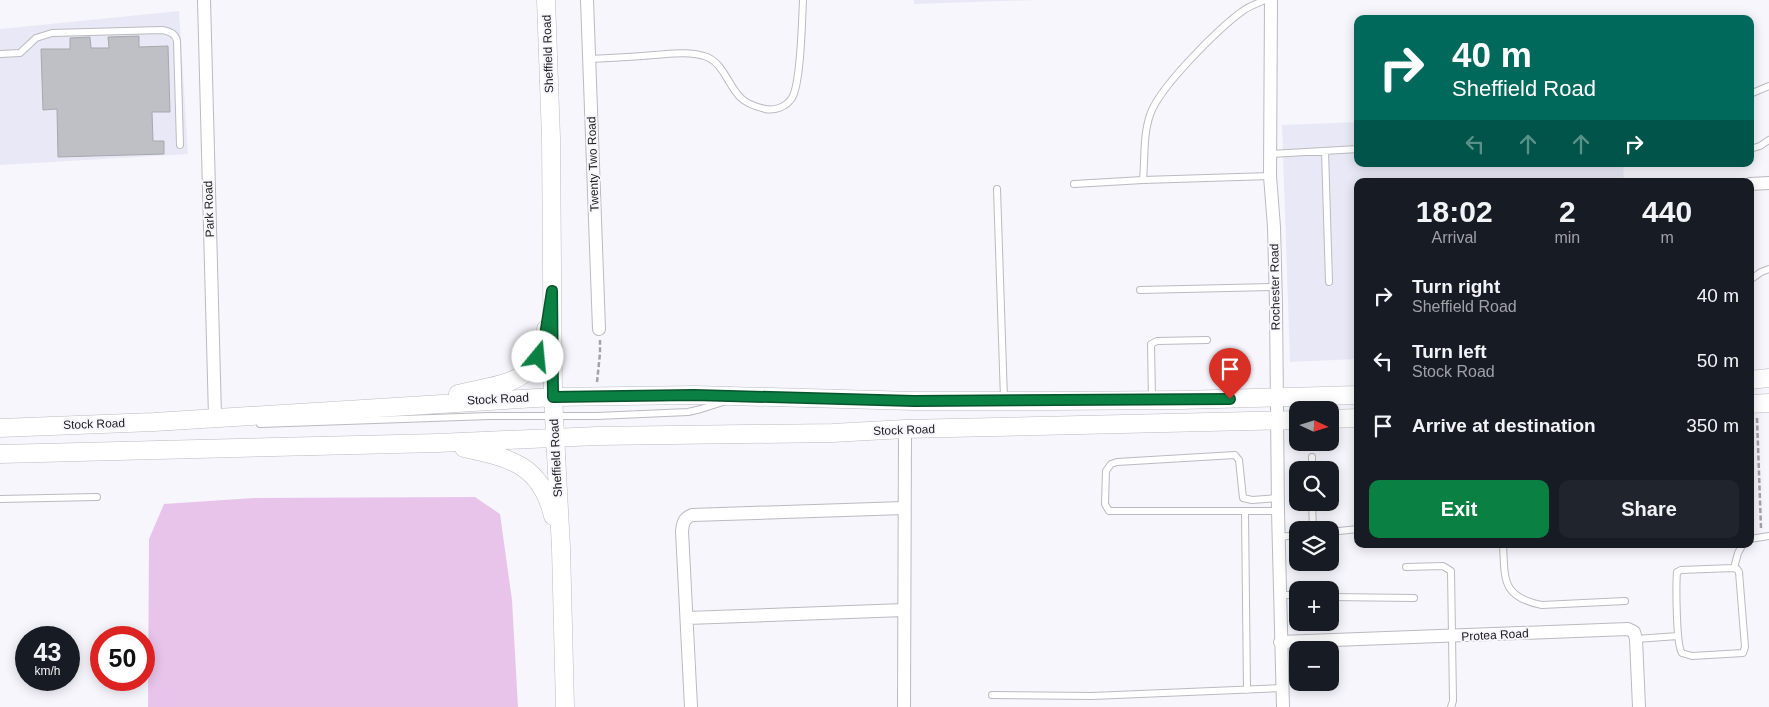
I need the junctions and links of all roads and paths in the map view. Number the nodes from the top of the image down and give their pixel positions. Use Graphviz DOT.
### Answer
graph roads {
  1 [pos="204,0"];
  2 [pos="546,0"];
  3 [pos="587,0"];
  4 [pos="803,0"];
  5 [pos="1265,0"];
  6 [pos="1271,0"];
  7 [pos="0,54"];
  8 [pos="589,59"];
  9 [pos="1769,86"];
  10 [pos="1754,92"];
  11 [pos="1769,140"];
  12 [pos="180,145"];
  13 [pos="1754,148"];
  14 [pos="1354,149"];
  15 [pos="1325,150"];
  16 [pos="1271,154"];
  17 [pos="1270,176"];
  18 [pos="1143,180"];
  19 [pos="1074,184"];
  20 [pos="1754,184"];
  21 [pos="1769,184"];
  22 [pos="997,189"];
  23 [pos="1769,269"];
  24 [pos="1754,277"];
  25 [pos="1329,282"];
  26 [pos="1275,287"];
  27 [pos="1140,290"];
  28 [pos="552,291"];
  29 [pos="599,329"];
  30 [pos="1206,340"];
  31 [pos="1769,378"];
  32 [pos="1754,380"];
  33 [pos="596,386"];
  34 [pos="1354,395"];
  35 [pos="553,397"];
  36 [pos="738,397"];
  37 [pos="1277,398"];
  38 [pos="1152,400"];
  39 [pos="1004,401"];
  40 [pos="416,404"];
  41 [pos="1758,404"];
  42 [pos="554,416"];
  43 [pos="1354,418"];
  44 [pos="1339,419"];
  45 [pos="1289,420"];
  46 [pos="221,421"];
  47 [pos="1277,421"];
  48 [pos="257,424"];
  49 [pos="0,428"];
  50 [pos="905,429"];
  51 [pos="555,438"];
  52 [pos="438,443"];
  53 [pos="0,454"];
  54 [pos="1312,457"];
  55 [pos="1312,461"];
  56 [pos="97,497"];
  57 [pos="1278,498"];
  58 [pos="0,499"];
  59 [pos="904,508"];
  60 [pos="1278,511"];
  61 [pos="1245,512"];
  62 [pos="1354,529"];
  63 [pos="1339,531"];
  64 [pos="1289,535"];
  65 [pos="1279,536"];
  66 [pos="1765,537"];
  67 [pos="561,548"];
  68 [pos="1503,548"];
  69 [pos="1741,548"];
  70 [pos="1406,567"];
  71 [pos="1734,568"];
  72 [pos="1279,595"];
  73 [pos="1289,596"];
  74 [pos="1339,597"];
  75 [pos="1414,598"];
  76 [pos="1625,601"];
  77 [pos="904,610"];
  78 [pos="687,618"];
  79 [pos="1678,636"];
  80 [pos="1452,637"];
  81 [pos="1636,639"];
  82 [pos="1280,642"];
  83 [pos="1282,688"];
  84 [pos="1247,690"];
  85 [pos="992,695"];
  86 [pos="565,707"];
  87 [pos="691,707"];
  88 [pos="904,707"];
  89 [pos="1283,707"];
  90 [pos="1451,707"];
  91 [pos="1639,707"];
  1 -- 46 [label="street, Park Road"];
  2 -- 28 [label="main road, Sheffield Road"];
  3 -- 8 [label="street, Twenty Two Road"];
  4 -- 8 [label="lane"];
  5 -- 18 [label="lane"];
  6 -- 16 [label="street, Rochester Road"];
  7 -- 12 [label="lane"];
  8 -- 29 [label="street, Twenty Two Road"];
  9 -- 10 [label="lane"];
  11 -- 13 [label="lane"];
  14 -- 15 [label="lane"];
  15 -- 16 [label="lane"];
  15 -- 25 [label="lane"];
  16 -- 17 [label="street, Rochester Road"];
  17 -- 18 [label="lane"];
  17 -- 26 [label="street, Rochester Road"];
  18 -- 19 [label="lane"];
  20 -- 21 [label="street"];
  22 -- 39 [label="lane"];
  23 -- 24 [label="lane"];
  26 -- 27 [label="lane"];
  26 -- 37 [label="street, Rochester Road"];
  28 -- 35 [label="main road, Sheffield Road"];
  28 -- 40 [label="main road"];
  29 -- 33 [label="path"];
  30 -- 38 [label="lane"];
  31 -- 32 [label="main road"];
  34 -- 37 [label="main road, Stock Road"];
  35 -- 36 [label="main road, Stock Road"];
  35 -- 40 [label="main road, Stock Road"];
  35 -- 42 [label="main road, Sheffield Road"];
  36 -- 39 [label="main road, Stock Road"];
  36 -- 42 [label="lane"];
  37 -- 38 [label="main road, Stock Road"];
  37 -- 47 [label="street, Rochester Road"];
  38 -- 39 [label="main road, Stock Road"];
  40 -- 46 [label="main road, Stock Road"];
  41 -- 66 [label="path"];
  42 -- 48 [label="lane"];
  42 -- 51 [label="main road, Sheffield Road"];
  43 -- 44 [label="main road"];
  45 -- 47 [label="main road, Stock Road"];
  46 -- 49 [label="main road, Stock Road"];
  47 -- 50 [label="main road, Stock Road"];
  47 -- 57 [label="street"];
  50 -- 51 [label="main road, Stock Road"];
  50 -- 59 [label="street"];
  51 -- 52 [label="main road, Stock Road"];
  51 -- 67 [label="main road, Sheffield Road"];
  52 -- 53 [label="main road, Stock Road"];
  52 -- 67 [label="main road"];
  54 -- 55 [label="lane"];
  56 -- 58 [label="lane"];
  57 -- 60 [label="street"];
  57 -- 61 [label="lane"];
  59 -- 77 [label="street"];
  59 -- 78 [label="street"];
  60 -- 61 [label="lane"];
  60 -- 65 [label="street"];
  61 -- 84 [label="lane"];
  62 -- 63 [label="lane"];
  64 -- 65 [label="lane"];
  65 -- 72 [label="street"];
  67 -- 86 [label="main road, Sheffield Road"];
  68 -- 76 [label="lane"];
  69 -- 71 [label="lane"];
  70 -- 80 [label="lane"];
  71 -- 79 [label="lane"];
  71 -- 79 [label="lane"];
  72 -- 73 [label="lane"];
  72 -- 82 [label="street"];
  74 -- 75 [label="lane"];
  77 -- 78 [label="street"];
  77 -- 88 [label="street"];
  78 -- 87 [label="street"];
  79 -- 81 [label="lane"];
  80 -- 81 [label="street, Protea Road"];
  80 -- 82 [label="street, Protea Road"];
  80 -- 90 [label="lane"];
  81 -- 91 [label="street"];
  82 -- 83 [label="street"];
  83 -- 84 [label="lane"];
  83 -- 89 [label="street"];
  84 -- 85 [label="lane"];
}
